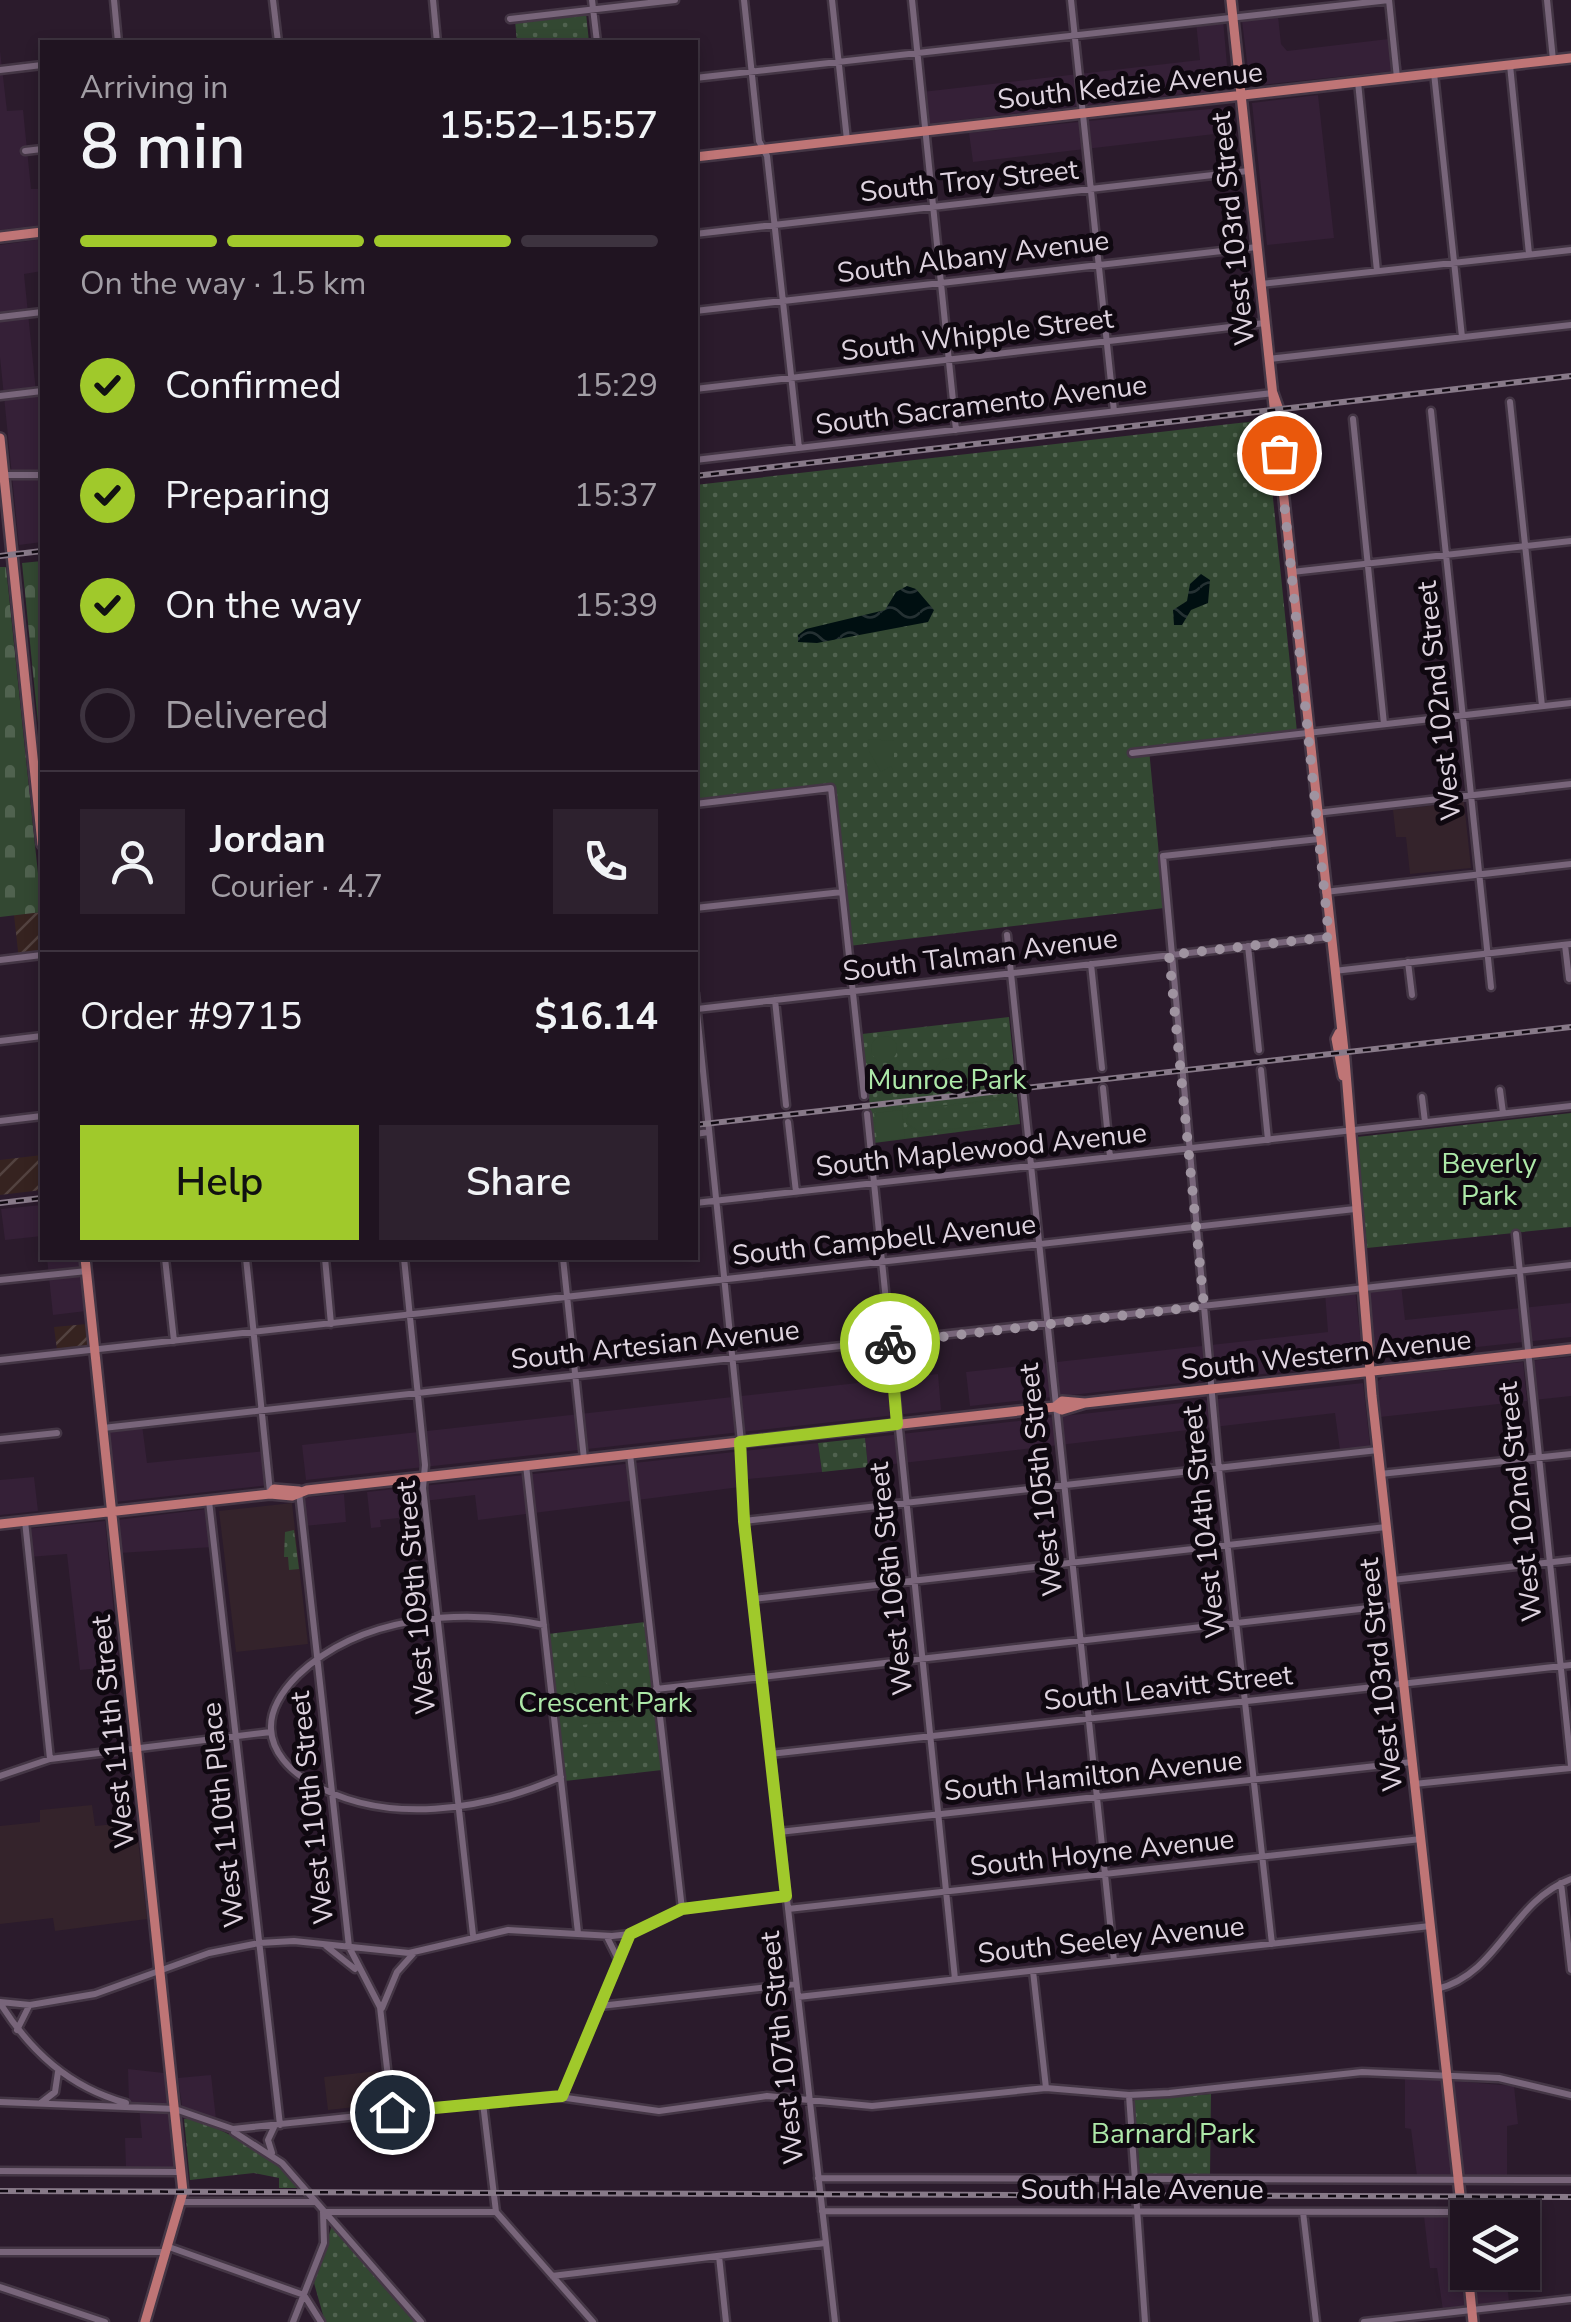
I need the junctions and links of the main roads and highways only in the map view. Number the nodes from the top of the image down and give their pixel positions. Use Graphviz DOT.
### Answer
graph roads {
  1 [pos="1230,0"];
  2 [pos="1571,58"];
  3 [pos="1240,96"];
  4 [pos="698,157"];
  5 [pos="40,232"];
  6 [pos="0,237"];
  7 [pos="0,438"];
  8 [pos="2,474"];
  9 [pos="6,542"];
  10 [pos="40,827"];
  11 [pos="85,1260"];
  12 [pos="1571,1350"];
  13 [pos="1370,1372"];
  14 [pos="111,1512"];
  15 [pos="0,1524"];
  16 [pos="1460,2200"];
  17 [pos="1470,2290"];
  18 [pos="1473,2316"];
  19 [pos="144,2322"];
  1 -- 3 [label="main road, West 103rd Street"];
  2 -- 3 [label="main road, South Kedzie Avenue"];
  3 -- 4 [label="main road, South Kedzie Avenue"];
  3 -- 13 [label="main road, West 103rd Street"];
  5 -- 6 [label="main road"];
  7 -- 8 [label="main road"];
  8 -- 9 [label="main road"];
  9 -- 10 [label="main road"];
  11 -- 14 [label="main road, West 111th Street"];
  12 -- 13 [label="main road, South Western Avenue"];
  13 -- 14 [label="main road, South Western Avenue"];
  13 -- 16 [label="main road, West 103rd Street"];
  14 -- 15 [label="main road, South Western Avenue"];
  14 -- 19 [label="main road, West 111th Street"];
  17 -- 18 [label="main road, West 103rd Street"];
}
